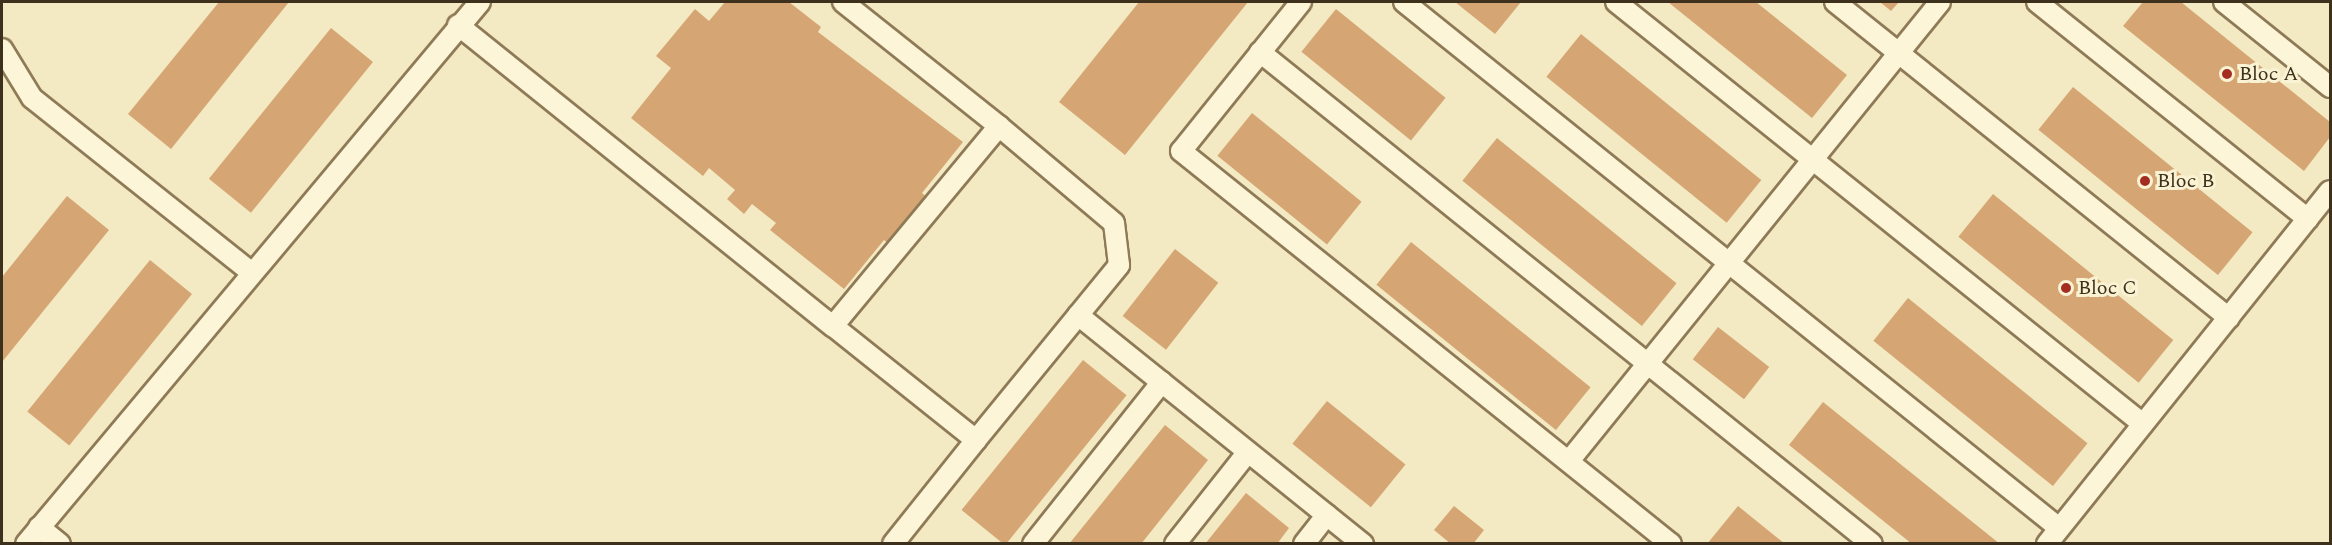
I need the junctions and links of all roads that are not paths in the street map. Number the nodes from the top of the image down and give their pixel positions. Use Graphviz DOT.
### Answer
graph roads {
  1 [pos="480,2"];
  2 [pos="843,2"];
  3 [pos="1301,2"];
  4 [pos="1404,2"];
  5 [pos="1616,2"];
  6 [pos="1835,2"];
  7 [pos="1940,2"];
  8 [pos="2037,2"];
  9 [pos="2224,2"];
  10 [pos="458,25"];
  11 [pos="2,49"];
  12 [pos="1260,52"];
  13 [pos="1899,53"];
  14 [pos="2331,87"];
  15 [pos="999,126"];
  16 [pos="1813,159"];
  17 [pos="2331,191"];
  18 [pos="2308,219"];
  19 [pos="1729,263"];
  20 [pos="251,272"];
  21 [pos="1078,315"];
  22 [pos="2229,318"];
  23 [pos="833,326"];
  24 [pos="1648,364"];
  25 [pos="1162,382"];
  26 [pos="2143,424"];
  27 [pos="976,440"];
  28 [pos="1248,452"];
  29 [pos="1569,461"];
  30 [pos="1327,515"];
  31 [pos="39,527"];
  32 [pos="2059,528"];
  33 [pos="26,543"];
  34 [pos="60,543"];
  35 [pos="892,543"];
  36 [pos="1033,543"];
  37 [pos="1175,543"];
  38 [pos="1304,543"];
  39 [pos="1363,543"];
  40 [pos="1671,543"];
  41 [pos="1872,543"];
  42 [pos="2047,543"];
  1 -- 10 [label="lane"];
  2 -- 15 [label="lane"];
  3 -- 12 [label="lane"];
  4 -- 19 [label="lane"];
  5 -- 16 [label="lane"];
  6 -- 13 [label="lane"];
  7 -- 13 [label="lane"];
  8 -- 18 [label="lane"];
  9 -- 14 [label="lane"];
  10 -- 20 [label="lane"];
  10 -- 23 [label="lane"];
  11 -- 20 [label="lane"];
  12 -- 24 [label="lane"];
  12 -- 29 [label="lane"];
  13 -- 16 [label="lane"];
  13 -- 22 [label="lane"];
  15 -- 21 [label="lane"];
  15 -- 23 [label="lane"];
  16 -- 19 [label="lane"];
  16 -- 26 [label="lane"];
  17 -- 18 [label="lane"];
  18 -- 22 [label="lane"];
  19 -- 24 [label="lane"];
  19 -- 32 [label="lane"];
  20 -- 31 [label="lane"];
  21 -- 25 [label="lane"];
  21 -- 27 [label="lane"];
  22 -- 26 [label="lane"];
  23 -- 27 [label="lane"];
  24 -- 29 [label="lane"];
  24 -- 41 [label="lane"];
  25 -- 28 [label="lane"];
  25 -- 36 [label="lane"];
  26 -- 32 [label="lane"];
  27 -- 35 [label="lane"];
  28 -- 30 [label="lane"];
  28 -- 37 [label="lane"];
  29 -- 40 [label="lane"];
  30 -- 38 [label="lane"];
  30 -- 39 [label="lane"];
  31 -- 33 [label="lane"];
  31 -- 34 [label="lane"];
  32 -- 42 [label="lane"];
}
